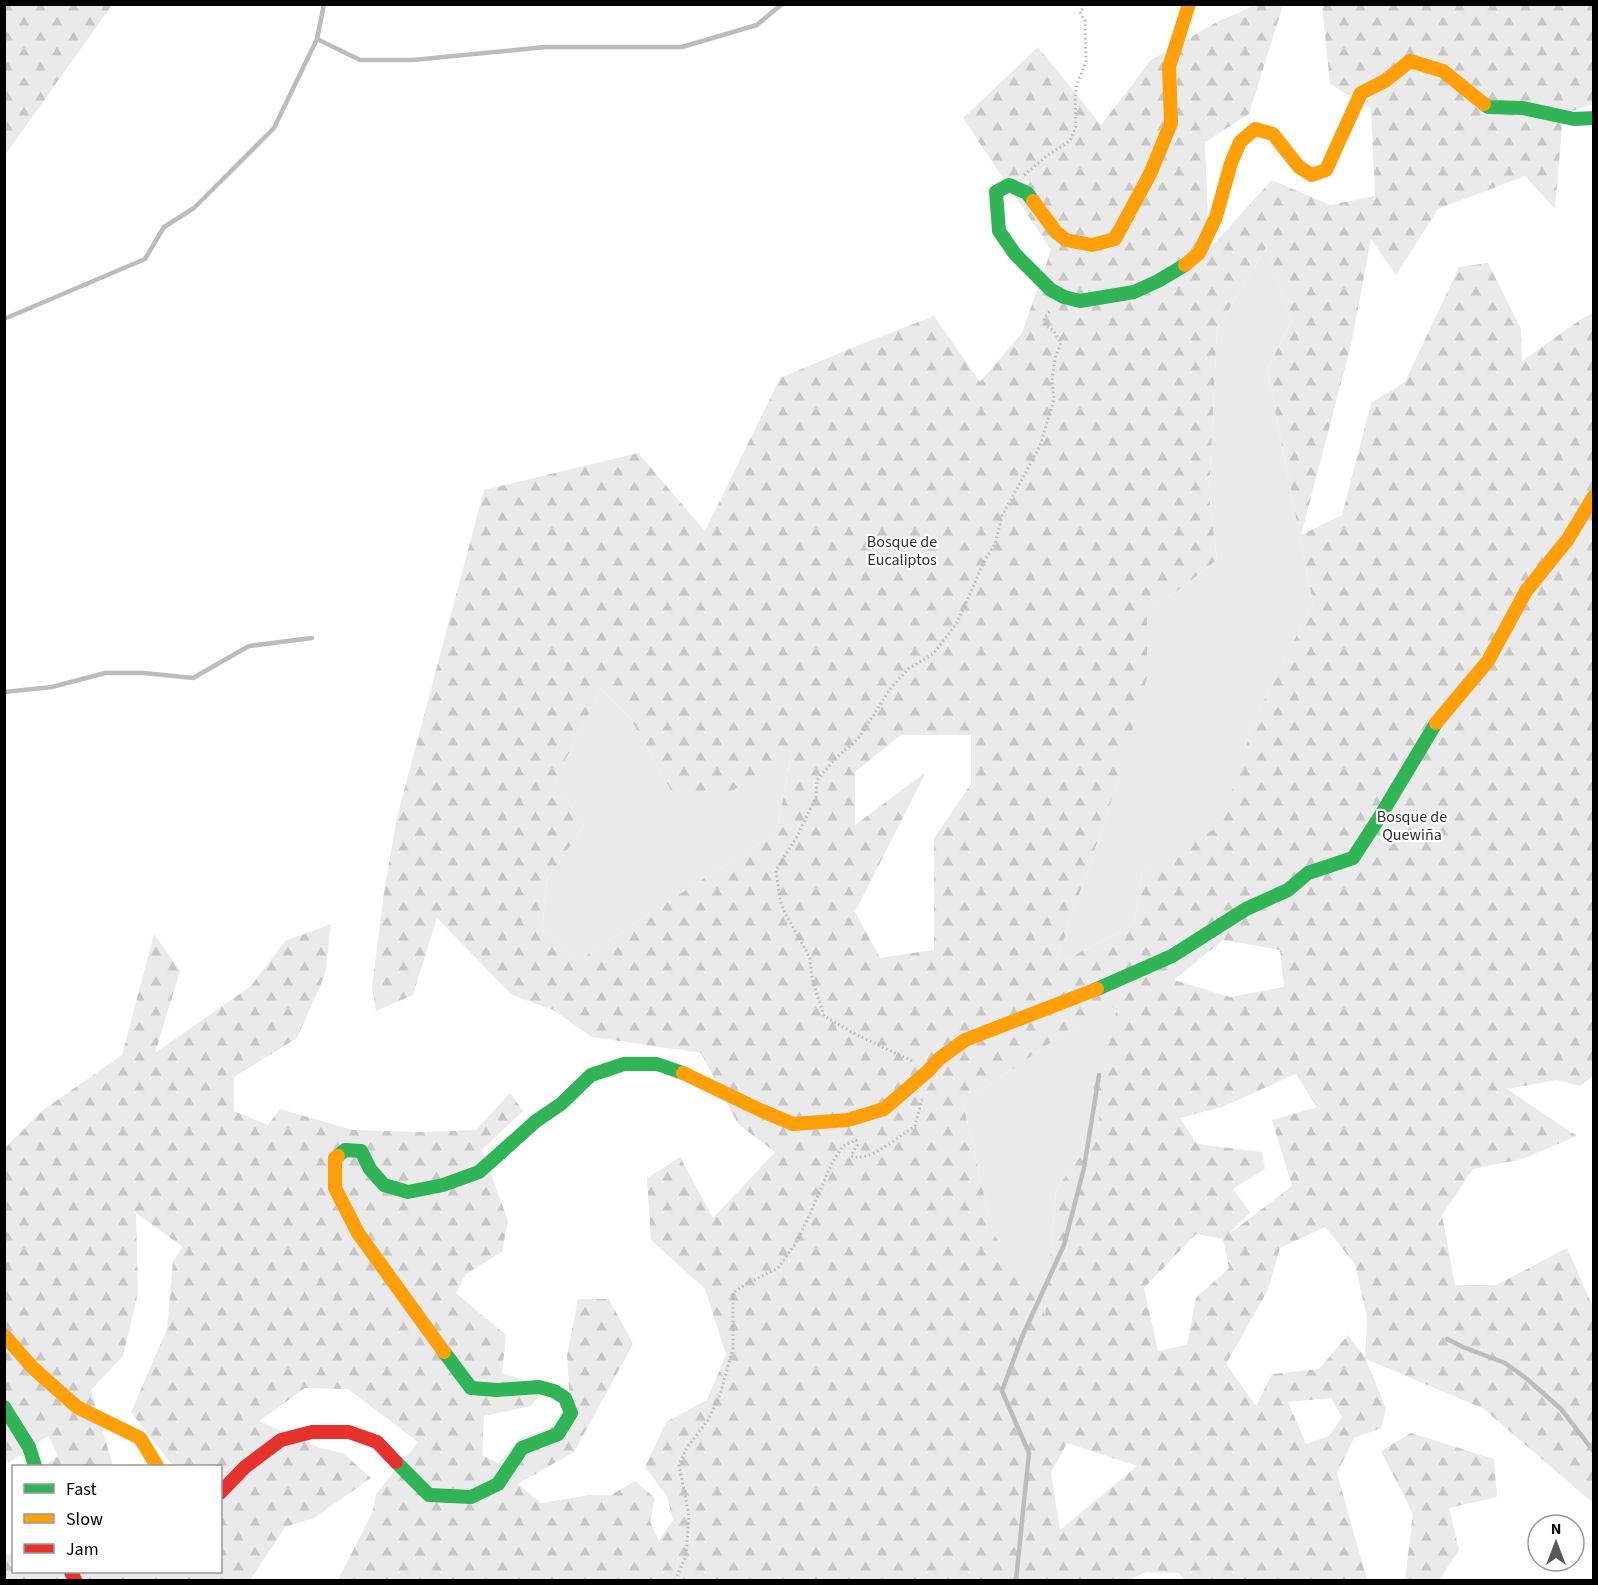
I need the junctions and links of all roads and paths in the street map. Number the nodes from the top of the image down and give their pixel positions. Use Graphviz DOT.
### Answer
graph roads {
  1 [pos="1086,4"];
  2 [pos="1189,4"];
  3 [pos="1593,118"];
  4 [pos="1020,190"];
  5 [pos="1064,297"];
  6 [pos="1593,496"];
  7 [pos="927,1071"];
  8 [pos="4,1335"];
  9 [pos="4,1407"];
  10 [pos="34,1465"];
  11 [pos="156,1465"];
  12 [pos="222,1491"];
  13 [pos="675,1581"];
  1 -- 4 [label="path"];
  2 -- 4 [label="street"];
  3 -- 5 [label="street"];
  4 -- 5 [label="street"];
  5 -- 7 [label="path"];
  6 -- 7 [label="street"];
  7 -- 12 [label="street"];
  7 -- 13 [label="path"];
  8 -- 11 [label="street"];
  9 -- 10 [label="street"];
}
